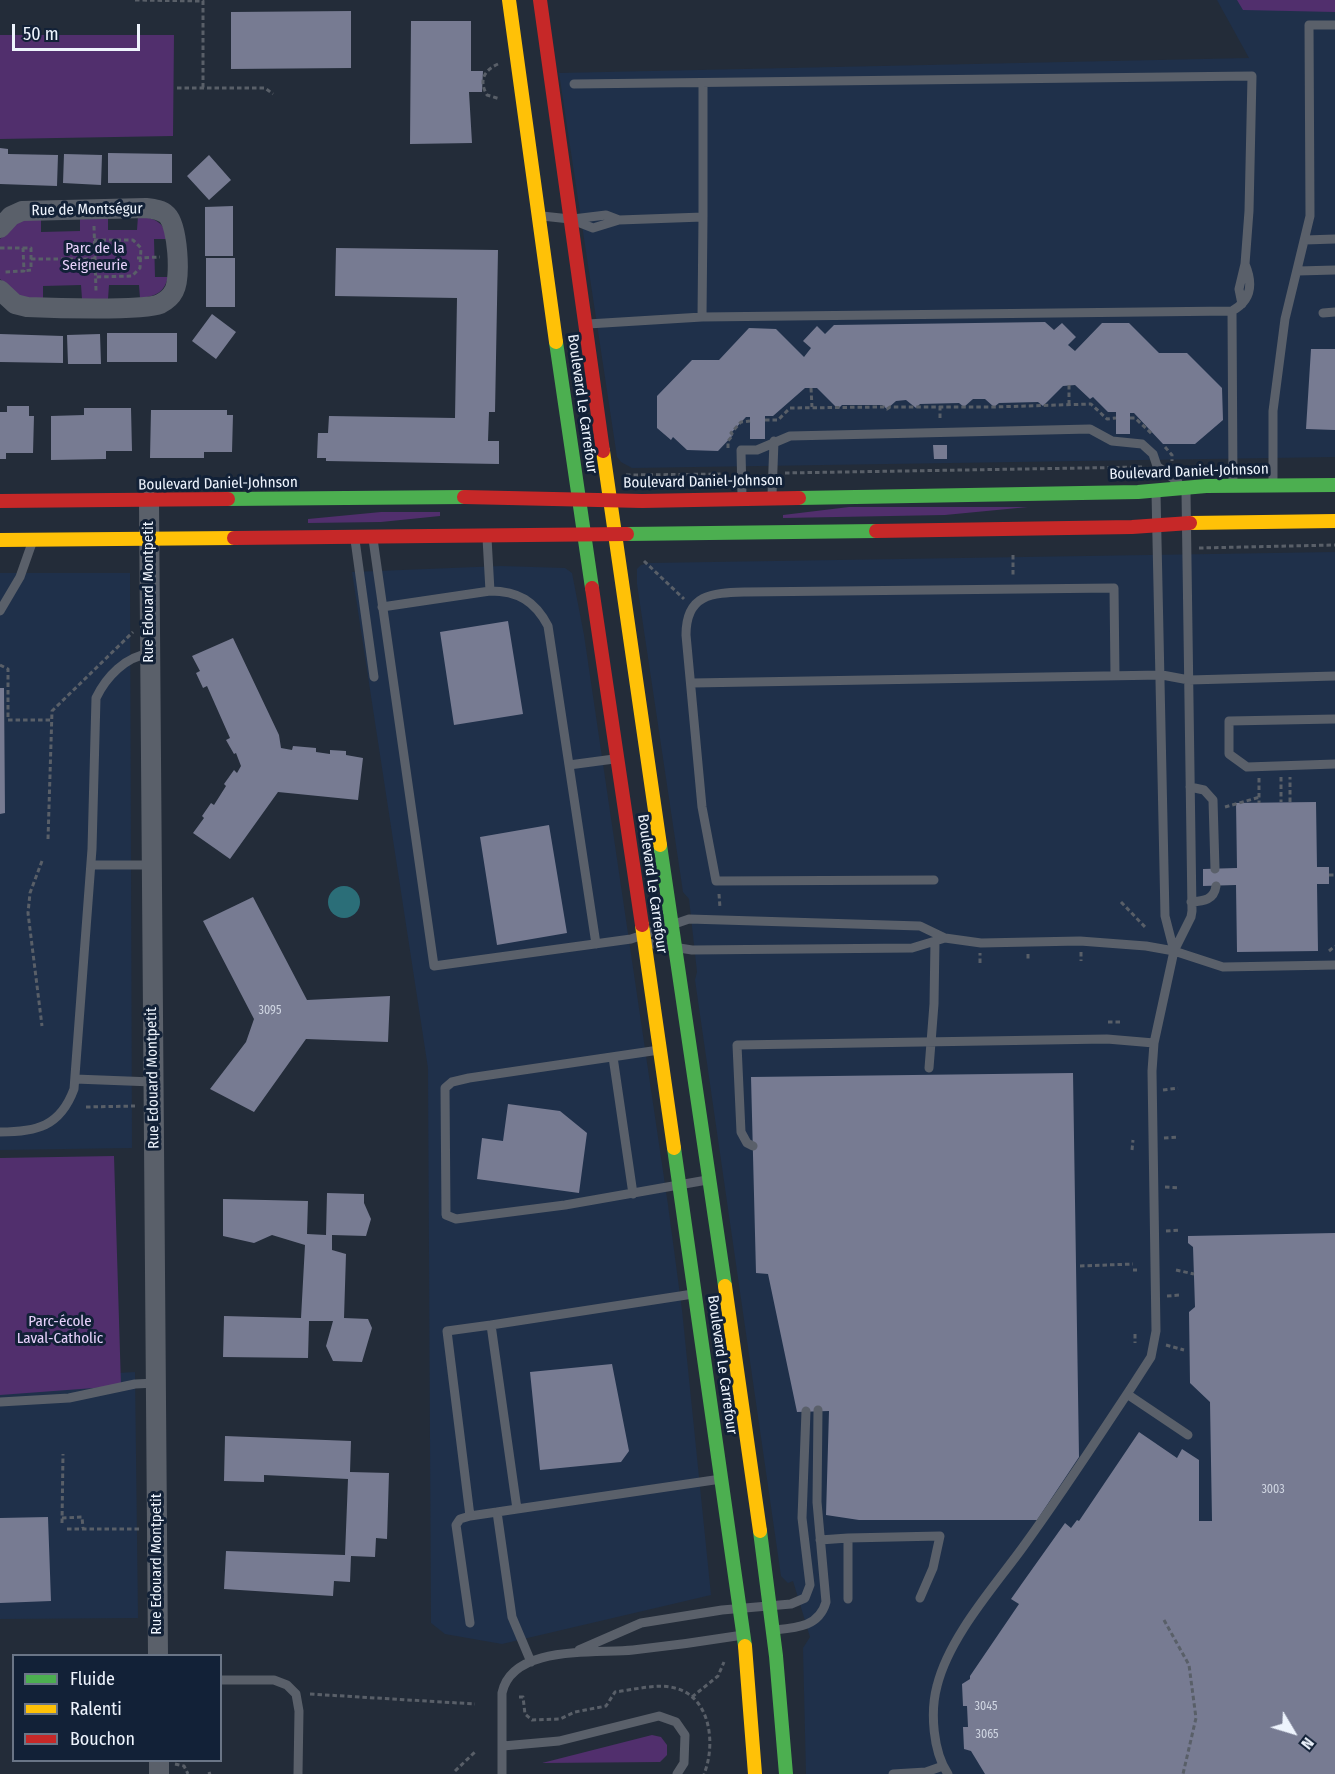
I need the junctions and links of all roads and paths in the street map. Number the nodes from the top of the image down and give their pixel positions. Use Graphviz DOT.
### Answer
graph roads {
  1 [pos="135,0"];
  2 [pos="509,0"];
  3 [pos="540,0"];
  4 [pos="1335,25"];
  5 [pos="505,61"];
  6 [pos="703,83"];
  7 [pos="574,84"];
  8 [pos="177,88"];
  9 [pos="203,88"];
  10 [pos="273,94"];
  11 [pos="510,102"];
  12 [pos="539,215"];
  13 [pos="703,218"];
  14 [pos="570,219"];
  15 [pos="0,228"];
  16 [pos="1335,239"];
  17 [pos="1305,240"];
  18 [pos="0,248"];
  19 [pos="24,248"];
  20 [pos="167,257"];
  21 [pos="139,258"];
  22 [pos="31,259"];
  23 [pos="95,259"];
  24 [pos="1335,270"];
  25 [pos="24,271"];
  26 [pos="1298,271"];
  27 [pos="0,272"];
  28 [pos="96,277"];
  29 [pos="0,290"];
  30 [pos="96,299"];
  31 [pos="1232,311"];
  32 [pos="1335,312"];
  33 [pos="1323,313"];
  34 [pos="702,317"];
  35 [pos="585,325"];
  36 [pos="1069,386"];
  37 [pos="811,388"];
  38 [pos="901,401"];
  39 [pos="1069,405"];
  40 [pos="812,407"];
  41 [pos="902,407"];
  42 [pos="1116,418"];
  43 [pos="765,420"];
  44 [pos="774,441"];
  45 [pos="1138,467"];
  46 [pos="783,473"];
  47 [pos="730,474"];
  48 [pos="629,475"];
  49 [pos="1335,485"];
  50 [pos="1233,486"];
  51 [pos="1273,486"];
  52 [pos="1186,488"];
  53 [pos="1156,490"];
  54 [pos="578,498"];
  55 [pos="772,498"];
  56 [pos="742,499"];
  57 [pos="611,500"];
  58 [pos="0,501"];
  59 [pos="149,501"];
  60 [pos="1335,521"];
  61 [pos="1186,522"];
  62 [pos="1157,525"];
  63 [pos="617,534"];
  64 [pos="584,535"];
  65 [pos="488,536"];
  66 [pos="373,537"];
  67 [pos="355,538"];
  68 [pos="33,539"];
  69 [pos="149,539"];
  70 [pos="0,540"];
  71 [pos="1335,545"];
  72 [pos="1203,547"];
  73 [pos="1013,555"];
  74 [pos="644,561"];
  75 [pos="1014,589"];
  76 [pos="490,591"];
  77 [pos="382,607"];
  78 [pos="693,608"];
  79 [pos="0,611"];
  80 [pos="133,632"];
  81 [pos="149,654"];
  82 [pos="0,665"];
  83 [pos="1162,675"];
  84 [pos="1115,676"];
  85 [pos="1335,676"];
  86 [pos="374,677"];
  87 [pos="1189,680"];
  88 [pos="692,683"];
  89 [pos="1335,719"];
  90 [pos="51,720"];
  91 [pos="617,758"];
  92 [pos="569,765"];
  93 [pos="1335,765"];
  94 [pos="1259,775"];
  95 [pos="1190,787"];
  96 [pos="1281,790"];
  97 [pos="1290,790"];
  98 [pos="1260,797"];
  99 [pos="1281,802"];
  100 [pos="1290,802"];
  101 [pos="1260,803"];
  102 [pos="1223,808"];
  103 [pos="48,839"];
  104 [pos="42,861"];
  105 [pos="91,865"];
  106 [pos="150,865"];
  107 [pos="1215,869"];
  108 [pos="1329,875"];
  109 [pos="1335,875"];
  110 [pos="934,880"];
  111 [pos="1216,886"];
  112 [pos="1121,902"];
  113 [pos="1191,902"];
  114 [pos="673,925"];
  115 [pos="1147,929"];
  116 [pos="945,938"];
  117 [pos="640,939"];
  118 [pos="935,941"];
  119 [pos="596,944"];
  120 [pos="1335,946"];
  121 [pos="677,948"];
  122 [pos="1174,951"];
  123 [pos="1318,951"];
  124 [pos="1335,965"];
  125 [pos="1108,1022"];
  126 [pos="1122,1022"];
  127 [pos="42,1026"];
  128 [pos="929,1043"];
  129 [pos="1154,1043"];
  130 [pos="660,1050"];
  131 [pos="613,1057"];
  132 [pos="929,1068"];
  133 [pos="75,1079"];
  134 [pos="153,1082"];
  135 [pos="1178,1088"];
  136 [pos="1172,1089"];
  137 [pos="137,1106"];
  138 [pos="86,1107"];
  139 [pos="0,1132"];
  140 [pos="1179,1137"];
  141 [pos="1173,1138"];
  142 [pos="1133,1140"];
  143 [pos="753,1146"];
  144 [pos="1132,1150"];
  145 [pos="709,1179"];
  146 [pos="679,1185"];
  147 [pos="1174,1188"];
  148 [pos="1180,1188"];
  149 [pos="633,1194"];
  150 [pos="1180,1230"];
  151 [pos="1175,1231"];
  152 [pos="1133,1264"];
  153 [pos="1080,1266"];
  154 [pos="1176,1270"];
  155 [pos="1194,1274"];
  156 [pos="695,1294"];
  157 [pos="491,1325"];
  158 [pos="1135,1335"];
  159 [pos="1135,1343"];
  160 [pos="156,1383"];
  161 [pos="1127,1394"];
  162 [pos="0,1402"];
  163 [pos="818,1410"];
  164 [pos="806,1411"];
  165 [pos="1188,1435"];
  166 [pos="63,1454"];
  167 [pos="722,1479"];
  168 [pos="518,1509"];
  169 [pos="498,1512"];
  170 [pos="470,1516"];
  171 [pos="62,1518"];
  172 [pos="62,1523"];
  173 [pos="140,1528"];
  174 [pos="66,1529"];
  175 [pos="83,1529"];
  176 [pos="848,1538"];
  177 [pos="820,1540"];
  178 [pos="920,1598"];
  179 [pos="848,1599"];
  180 [pos="770,1605"];
  181 [pos="740,1608"];
  182 [pos="1164,1620"];
  183 [pos="470,1623"];
  184 [pos="758,1633"];
  185 [pos="576,1651"];
  186 [pos="158,1654"];
  187 [pos="727,1660"];
  188 [pos="531,1662"];
  189 [pos="222,1680"];
  190 [pos="296,1694"];
  191 [pos="692,1697"];
  192 [pos="476,1704"];
  193 [pos="503,1746"];
  194 [pos="475,1752"];
  195 [pos="164,1766"];
  196 [pos="946,1770"];
  197 [pos="455,1771"];
  198 [pos="188,1774"];
  199 [pos="298,1774"];
  200 [pos="502,1774"];
  201 [pos="677,1774"];
  202 [pos="754,1774"];
  203 [pos="786,1774"];
  204 [pos="893,1774"];
  205 [pos="1183,1774"];
  1 -- 9 [label="path"];
  2 -- 12 [label="street, Boulevard Le Carrefour"];
  3 -- 14 [label="street, Boulevard Le Carrefour"];
  4 -- 17 [label="lane"];
  5 -- 11 [label="path"];
  6 -- 7 [label="lane"];
  6 -- 13 [label="lane"];
  6 -- 31 [label="lane"];
  8 -- 9 [label="path"];
  9 -- 10 [label="path"];
  12 -- 14 [label="lane"];
  12 -- 54 [label="street, Boulevard Le Carrefour"];
  13 -- 14 [label="lane"];
  13 -- 34 [label="lane"];
  14 -- 35 [label="street, Boulevard Le Carrefour"];
  15 -- 29 [label="street, Rue de Montségur"];
  16 -- 17 [label="lane"];
  17 -- 26 [label="lane"];
  18 -- 19 [label="path"];
  19 -- 22 [label="path"];
  19 -- 25 [label="path"];
  20 -- 21 [label="path"];
  21 -- 23 [label="path"];
  21 -- 28 [label="path"];
  22 -- 23 [label="path"];
  22 -- 25 [label="path"];
  23 -- 28 [label="path"];
  24 -- 26 [label="lane"];
  25 -- 27 [label="path"];
  26 -- 51 [label="lane"];
  28 -- 30 [label="path"];
  31 -- 34 [label="lane"];
  31 -- 50 [label="lane"];
  32 -- 33 [label="lane"];
  34 -- 35 [label="lane"];
  35 -- 57 [label="street, Boulevard Le Carrefour"];
  36 -- 39 [label="path"];
  37 -- 40 [label="path"];
  38 -- 41 [label="path"];
  39 -- 41 [label="path"];
  39 -- 42 [label="path"];
  40 -- 41 [label="path"];
  40 -- 43 [label="path"];
  44 -- 52 [label="lane"];
  44 -- 55 [label="lane"];
  44 -- 56 [label="lane"];
  45 -- 46 [label="path, Boulevard Daniel-Johnson"];
  47 -- 48 [label="path, Boulevard Daniel-Johnson"];
  49 -- 51 [label="street, Boulevard Daniel-Johnson"];
  50 -- 51 [label="street, Boulevard Daniel-Johnson"];
  50 -- 52 [label="street, Boulevard Daniel-Johnson"];
  52 -- 53 [label="street, Boulevard Daniel-Johnson"];
  52 -- 61 [label="lane"];
  53 -- 55 [label="street, Boulevard Daniel-Johnson"];
  53 -- 62 [label="lane"];
  54 -- 57 [label="street, Boulevard Daniel-Johnson"];
  54 -- 59 [label="street, Boulevard Daniel-Johnson"];
  54 -- 64 [label="street, Boulevard Le Carrefour"];
  55 -- 56 [label="street, Boulevard Daniel-Johnson"];
  56 -- 57 [label="street, Boulevard Daniel-Johnson"];
  57 -- 63 [label="street, Boulevard Le Carrefour"];
  58 -- 59 [label="street, Boulevard Daniel-Johnson"];
  59 -- 69 [label="street, Rue Edouard Montpetit"];
  60 -- 61 [label="street"];
  61 -- 62 [label="street"];
  61 -- 87 [label="lane"];
  62 -- 63 [label="street"];
  62 -- 83 [label="lane"];
  63 -- 64 [label="street"];
  63 -- 114 [label="street, Boulevard Le Carrefour"];
  64 -- 65 [label="street"];
  64 -- 91 [label="street, Boulevard Le Carrefour"];
  65 -- 66 [label="street"];
  65 -- 76 [label="lane"];
  66 -- 67 [label="street"];
  66 -- 77 [label="lane"];
  67 -- 69 [label="street"];
  67 -- 86 [label="lane"];
  68 -- 69 [label="street"];
  68 -- 70 [label="street"];
  68 -- 79 [label="lane"];
  69 -- 81 [label="street, Rue Edouard Montpetit"];
  71 -- 72 [label="path"];
  73 -- 75 [label="path"];
  74 -- 78 [label="path"];
  75 -- 78 [label="lane"];
  75 -- 84 [label="lane"];
  76 -- 77 [label="lane"];
  76 -- 92 [label="lane"];
  77 -- 119 [label="lane"];
  78 -- 88 [label="lane"];
  80 -- 90 [label="path"];
  81 -- 105 [label="lane"];
  81 -- 106 [label="street, Rue Edouard Montpetit"];
  82 -- 90 [label="path"];
  83 -- 84 [label="lane"];
  83 -- 87 [label="lane"];
  83 -- 122 [label="lane"];
  84 -- 88 [label="lane"];
  85 -- 87 [label="lane"];
  87 -- 95 [label="lane"];
  88 -- 110 [label="lane"];
  89 -- 93 [label="lane"];
  90 -- 103 [label="path"];
  91 -- 92 [label="lane"];
  91 -- 117 [label="street, Boulevard Le Carrefour"];
  92 -- 119 [label="lane"];
  94 -- 98 [label="path"];
  95 -- 107 [label="lane"];
  95 -- 113 [label="lane"];
  96 -- 99 [label="path"];
  97 -- 100 [label="path"];
  98 -- 101 [label="path"];
  98 -- 102 [label="path"];
  104 -- 127 [label="path"];
  105 -- 106 [label="lane"];
  105 -- 133 [label="lane"];
  106 -- 134 [label="street, Rue Edouard Montpetit"];
  108 -- 109 [label="path"];
  111 -- 113 [label="lane"];
  112 -- 115 [label="path"];
  113 -- 122 [label="lane"];
  114 -- 116 [label="lane"];
  114 -- 117 [label="lane"];
  114 -- 121 [label="street, Boulevard Le Carrefour"];
  116 -- 118 [label="lane"];
  116 -- 122 [label="lane"];
  117 -- 119 [label="lane"];
  117 -- 121 [label="lane"];
  117 -- 130 [label="street, Boulevard Le Carrefour"];
  118 -- 121 [label="lane"];
  118 -- 128 [label="lane"];
  120 -- 123 [label="path"];
  121 -- 145 [label="street, Boulevard Le Carrefour"];
  122 -- 124 [label="lane"];
  122 -- 129 [label="lane"];
  125 -- 126 [label="path"];
  128 -- 129 [label="lane"];
  128 -- 132 [label="lane"];
  128 -- 143 [label="lane"];
  129 -- 161 [label="lane"];
  130 -- 131 [label="lane"];
  130 -- 146 [label="street, Boulevard Le Carrefour"];
  131 -- 149 [label="lane"];
  131 -- 149 [label="lane"];
  133 -- 134 [label="lane"];
  133 -- 139 [label="lane"];
  134 -- 160 [label="street, Rue Edouard Montpetit"];
  135 -- 136 [label="path"];
  137 -- 138 [label="path"];
  140 -- 141 [label="path"];
  142 -- 144 [label="path"];
  145 -- 146 [label="lane"];
  145 -- 180 [label="street, Boulevard Le Carrefour"];
  146 -- 149 [label="lane"];
  146 -- 156 [label="street, Boulevard Le Carrefour"];
  147 -- 148 [label="path"];
  150 -- 151 [label="path"];
  152 -- 153 [label="path"];
  154 -- 155 [label="path"];
  156 -- 157 [label="lane"];
  156 -- 167 [label="street, Boulevard Le Carrefour"];
  157 -- 168 [label="lane"];
  157 -- 170 [label="lane"];
  158 -- 159 [label="path"];
  160 -- 162 [label="lane"];
  160 -- 186 [label="street, Rue Edouard Montpetit"];
  161 -- 165 [label="lane"];
  161 -- 196 [label="lane"];
  163 -- 177 [label="lane"];
  164 -- 180 [label="lane"];
  166 -- 171 [label="path"];
  167 -- 168 [label="lane"];
  167 -- 181 [label="street, Boulevard Le Carrefour"];
  168 -- 169 [label="lane"];
  169 -- 170 [label="lane"];
  169 -- 188 [label="lane"];
  170 -- 183 [label="lane"];
  171 -- 172 [label="path"];
  171 -- 175 [label="path"];
  173 -- 175 [label="path"];
  174 -- 175 [label="path"];
  176 -- 177 [label="lane"];
  176 -- 178 [label="lane"];
  176 -- 179 [label="lane"];
  177 -- 184 [label="lane"];
  180 -- 181 [label="lane"];
  180 -- 184 [label="street, Boulevard Le Carrefour"];
  181 -- 184 [label="street, Boulevard Le Carrefour"];
  181 -- 185 [label="lane"];
  182 -- 205 [label="path"];
  184 -- 185 [label="lane"];
  184 -- 202 [label="street, Boulevard Le Carrefour"];
  184 -- 203 [label="street, Boulevard Le Carrefour"];
  185 -- 188 [label="lane"];
  187 -- 191 [label="path"];
  188 -- 193 [label="lane"];
  189 -- 190 [label="lane"];
  190 -- 192 [label="path"];
  190 -- 199 [label="lane"];
  193 -- 200 [label="lane"];
  193 -- 201 [label="lane"];
  194 -- 197 [label="path"];
  195 -- 198 [label="path"];
  196 -- 204 [label="lane"];
}
